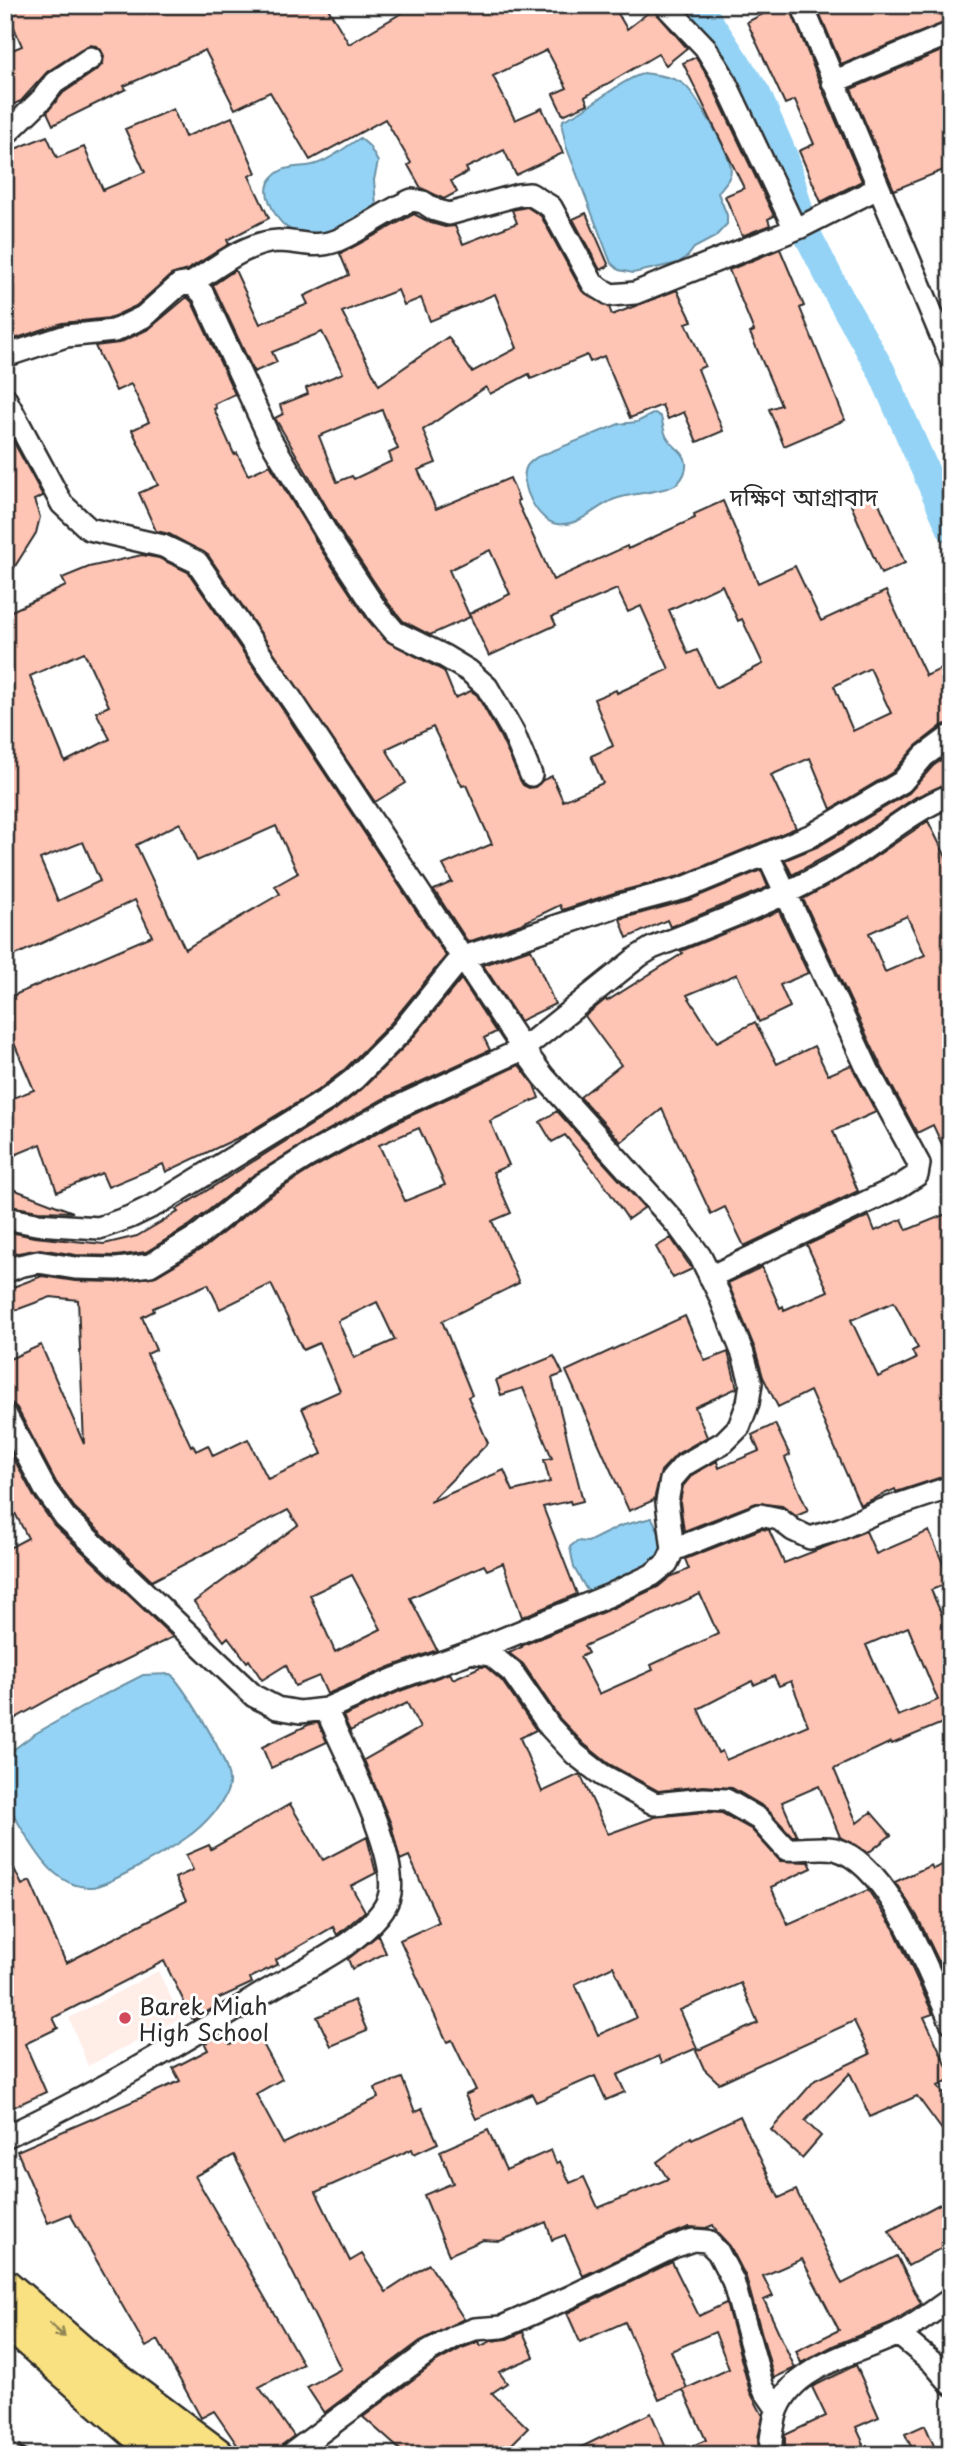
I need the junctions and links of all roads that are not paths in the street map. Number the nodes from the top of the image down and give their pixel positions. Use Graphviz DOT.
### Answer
graph roads {
  1 [pos="665,5"];
  2 [pos="802,5"];
  3 [pos="951,33"];
  4 [pos="91,58"];
  5 [pos="833,82"];
  6 [pos="5,135"];
  7 [pos="870,192"];
  8 [pos="798,228"];
  9 [pos="192,283"];
  10 [pos="5,356"];
  11 [pos="951,359"];
  12 [pos="5,398"];
  13 [pos="951,736"];
  14 [pos="531,775"];
  15 [pos="951,795"];
  16 [pos="768,855"];
  17 [pos="786,894"];
  18 [pos="461,958"];
  19 [pos="523,1049"];
  20 [pos="5,1218"];
  21 [pos="5,1272"];
  22 [pos="710,1277"];
  23 [pos="5,1414"];
  24 [pos="951,1487"];
  25 [pos="673,1550"];
  26 [pos="471,1652"];
  27 [pos="326,1709"];
  28 [pos="951,2022"];
  29 [pos="5,2137"];
  30 [pos="5,2286"];
  31 [pos="951,2300"];
  32 [pos="5,2319"];
  33 [pos="898,2334"];
  34 [pos="5,2341"];
  35 [pos="951,2384"];
  36 [pos="776,2407"];
  37 [pos="144,2455"];
  38 [pos="167,2455"];
  39 [pos="217,2455"];
  40 [pos="290,2455"];
  41 [pos="772,2455"];
  1 -- 8 [label="street"];
  2 -- 5 [label="street"];
  3 -- 5 [label="street"];
  4 -- 6 [label="street"];
  5 -- 7 [label="street"];
  7 -- 8 [label="street"];
  7 -- 11 [label="street"];
  8 -- 9 [label="street"];
  9 -- 10 [label="street"];
  9 -- 14 [label="street"];
  12 -- 18 [label="street"];
  13 -- 16 [label="street"];
  15 -- 17 [label="street"];
  16 -- 17 [label="street"];
  16 -- 18 [label="street"];
  17 -- 19 [label="street"];
  17 -- 22 [label="street"];
  18 -- 19 [label="street"];
  18 -- 20 [label="street"];
  19 -- 21 [label="street"];
  19 -- 22 [label="street"];
  22 -- 25 [label="street"];
  23 -- 27 [label="street"];
  24 -- 25 [label="street"];
  25 -- 26 [label="street"];
  26 -- 27 [label="street"];
  26 -- 28 [label="street"];
  27 -- 29 [label="street"];
  30 -- 39 [label="highway, one-way"];
  31 -- 33 [label="street"];
  32 -- 38 [label="highway"];
  33 -- 35 [label="street"];
  33 -- 36 [label="street"];
  34 -- 37 [label="highway"];
  36 -- 40 [label="street"];
  36 -- 41 [label="street"];
}
